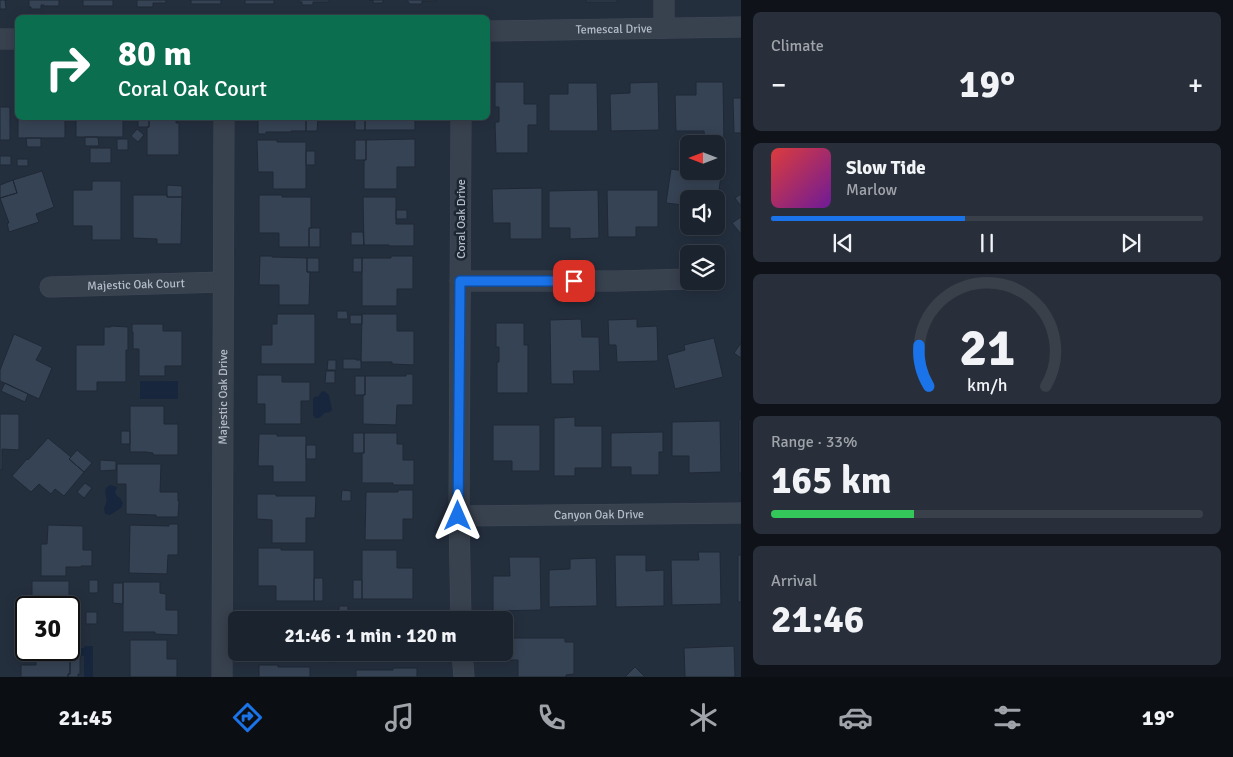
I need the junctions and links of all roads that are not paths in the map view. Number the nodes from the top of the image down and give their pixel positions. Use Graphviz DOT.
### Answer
graph roads {
  1 [pos="664,0"];
  2 [pos="740,27"];
  3 [pos="664,28"];
  4 [pos="490,31"];
  5 [pos="0,39"];
  6 [pos="15,39"];
  7 [pos="224,120"];
  8 [pos="461,120"];
  9 [pos="680,279"];
  10 [pos="460,281"];
  11 [pos="224,282"];
  12 [pos="50,287"];
  13 [pos="740,513"];
  14 [pos="458,516"];
  15 [pos="461,611"];
  16 [pos="463,661"];
  17 [pos="222,677"];
  18 [pos="464,677"];
  1 -- 3 [label="street"];
  2 -- 3 [label="street, Temescal Drive"];
  3 -- 4 [label="street, Temescal Drive"];
  5 -- 6 [label="street"];
  7 -- 11 [label="street, Majestic Oak Drive"];
  8 -- 10 [label="street, Coral Oak Drive"];
  9 -- 10 [label="street"];
  10 -- 14 [label="street, Coral Oak Drive"];
  11 -- 12 [label="street, Majestic Oak Court"];
  11 -- 17 [label="street, Majestic Oak Drive"];
  13 -- 14 [label="street, Canyon Oak Drive"];
  14 -- 15 [label="street, Coral Oak Drive"];
  16 -- 18 [label="street"];
}
